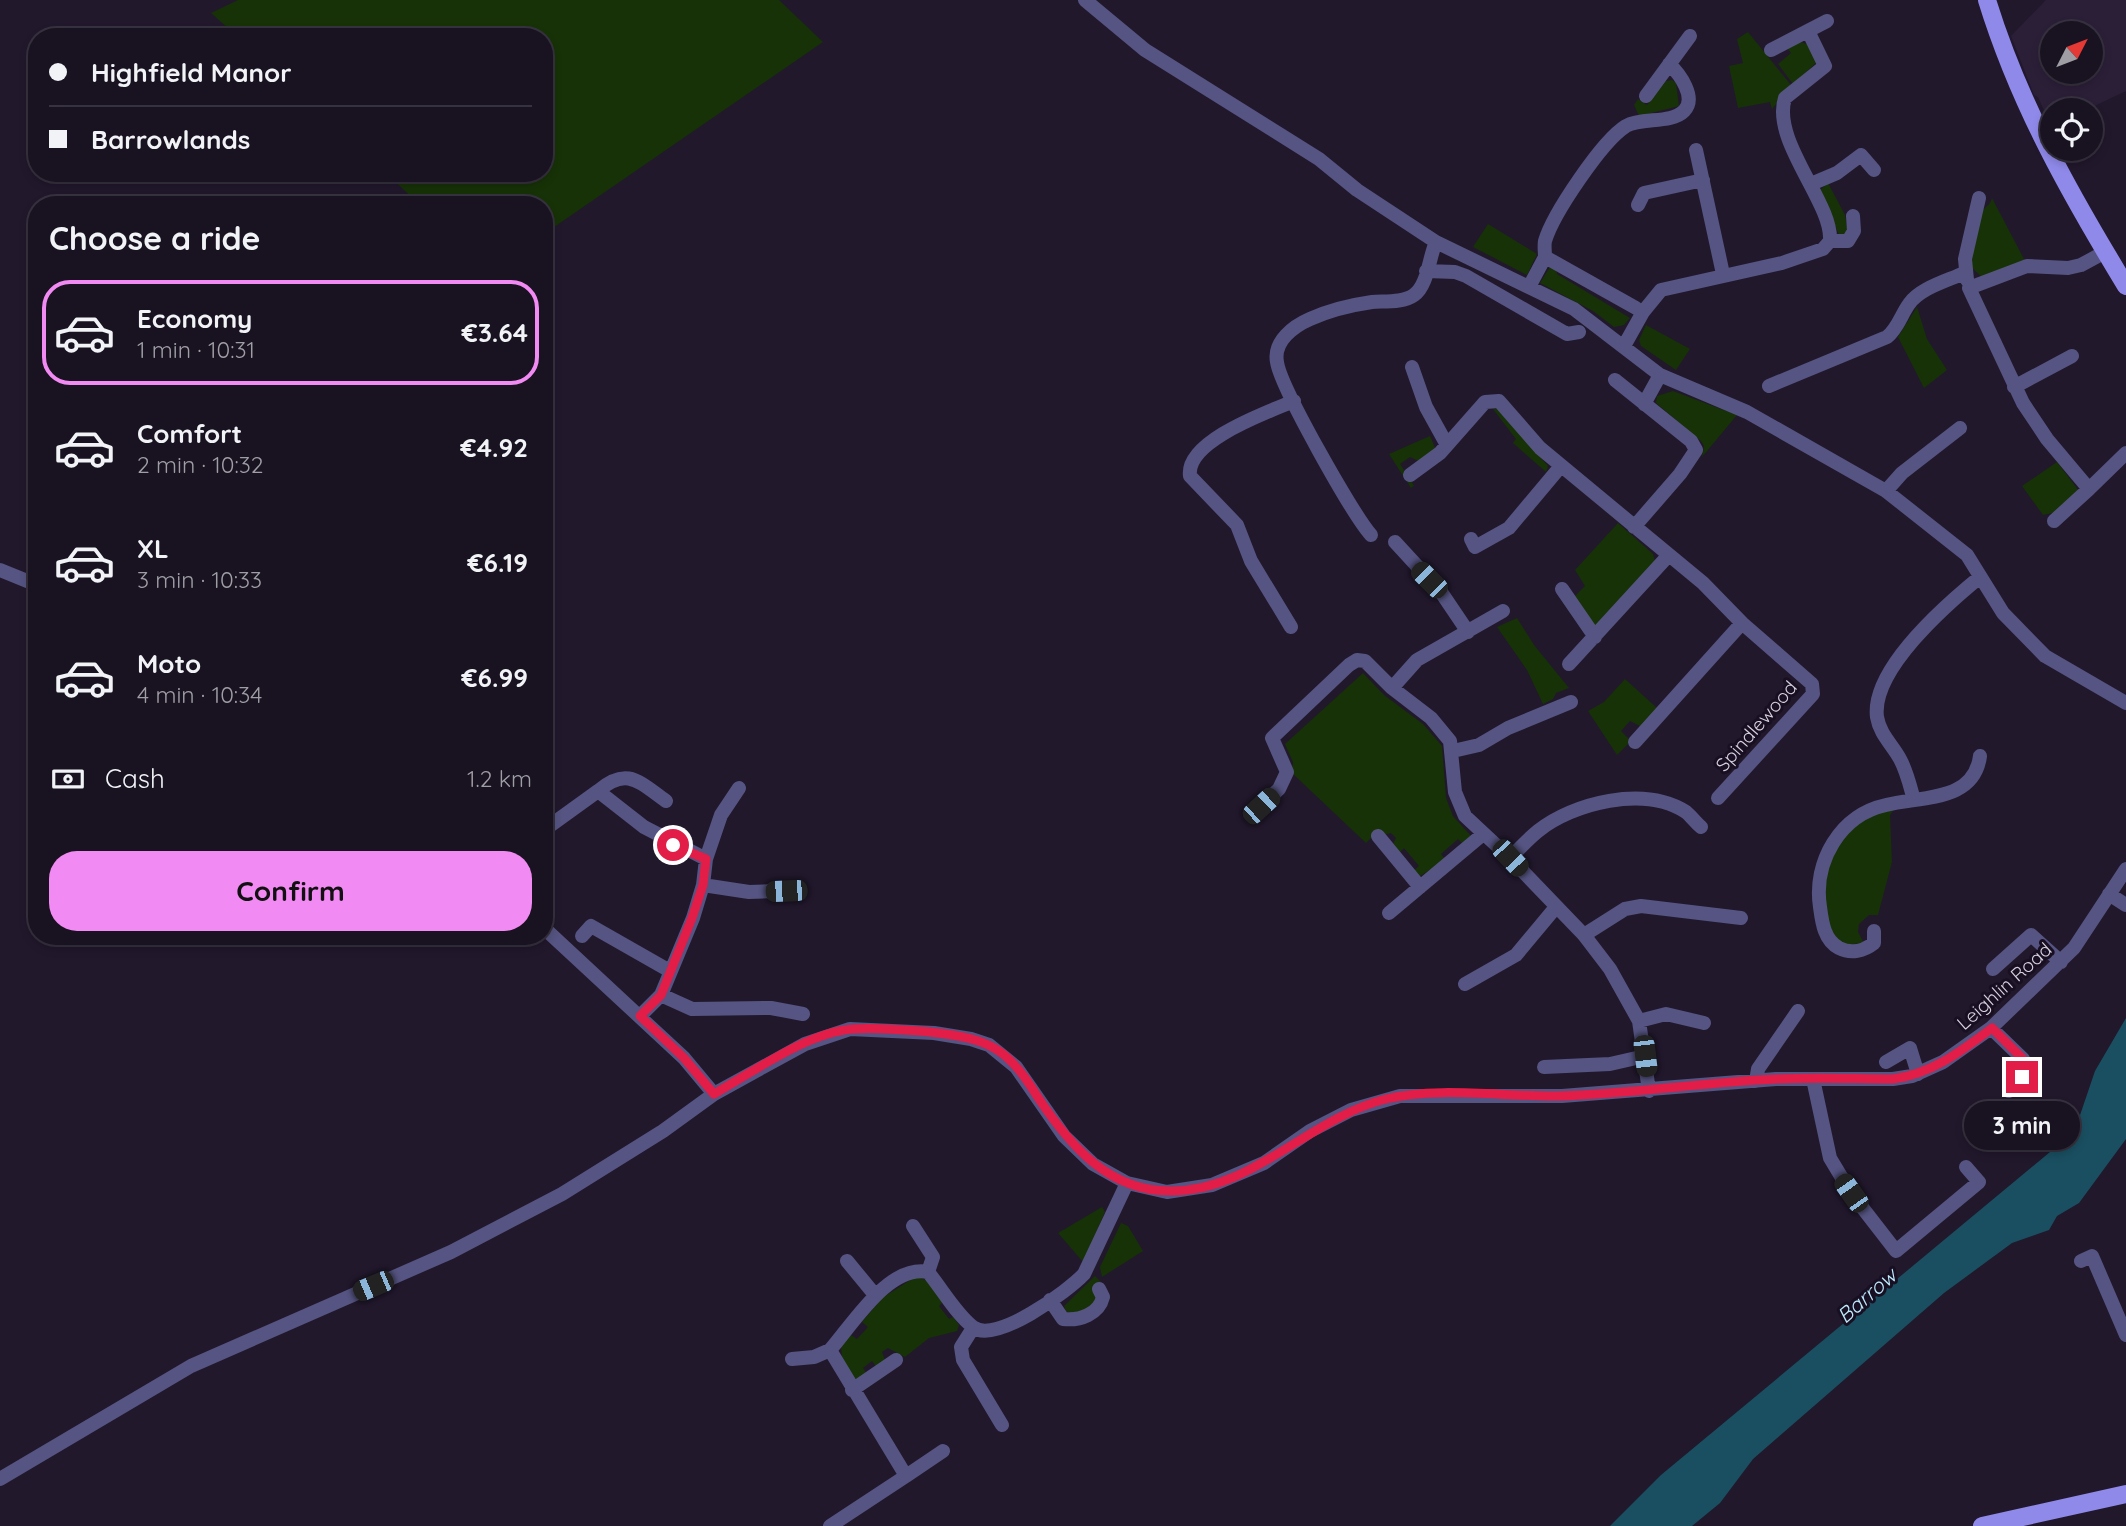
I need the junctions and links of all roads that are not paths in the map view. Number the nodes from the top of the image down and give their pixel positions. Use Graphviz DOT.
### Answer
graph roads {
  1 [pos="1086,0"];
  2 [pos="1987,0"];
  3 [pos="1827,21"];
  4 [pos="1808,32"];
  5 [pos="1690,36"];
  6 [pos="1770,50"];
  7 [pos="1669,64"];
  8 [pos="1646,96"];
  9 [pos="1696,150"];
  10 [pos="1874,170"];
  11 [pos="1703,180"];
  12 [pos="1811,184"];
  13 [pos="1979,198"];
  14 [pos="1638,205"];
  15 [pos="1853,216"];
  16 [pos="1830,241"];
  17 [pos="1436,242"];
  18 [pos="2105,252"];
  19 [pos="1545,257"];
  20 [pos="1426,271"];
  21 [pos="1723,274"];
  22 [pos="1967,281"];
  23 [pos="2126,285"];
  24 [pos="1529,287"];
  25 [pos="1636,307"];
  26 [pos="1579,332"];
  27 [pos="1624,346"];
  28 [pos="2072,356"];
  29 [pos="1412,367"];
  30 [pos="1660,375"];
  31 [pos="1615,380"];
  32 [pos="1769,386"];
  33 [pos="2014,387"];
  34 [pos="1294,401"];
  35 [pos="1644,404"];
  36 [pos="1960,428"];
  37 [pos="1447,445"];
  38 [pos="2126,453"];
  39 [pos="1561,466"];
  40 [pos="1410,475"];
  41 [pos="2089,489"];
  42 [pos="1886,491"];
  43 [pos="2054,521"];
  44 [pos="1634,527"];
  45 [pos="1371,535"];
  46 [pos="1471,539"];
  47 [pos="1395,542"];
  48 [pos="1668,556"];
  49 [pos="0,570"];
  50 [pos="1980,577"];
  51 [pos="28,581"];
  52 [pos="1562,589"];
  53 [pos="1503,611"];
  54 [pos="1742,623"];
  55 [pos="1291,627"];
  56 [pos="1468,632"];
  57 [pos="1595,637"];
  58 [pos="1569,664"];
  59 [pos="1392,688"];
  60 [pos="1570,702"];
  61 [pos="2126,703"];
  62 [pos="1635,742"];
  63 [pos="1453,751"];
  64 [pos="1980,756"];
  65 [pos="739,788"];
  66 [pos="598,791"];
  67 [pos="1718,798"];
  68 [pos="1914,800"];
  69 [pos="666,801"];
  70 [pos="1261,806"];
  71 [pos="553,824"];
  72 [pos="1701,827"];
  73 [pos="1482,835"];
  74 [pos="1378,836"];
  75 [pos="1510,858"];
  76 [pos="706,859"];
  77 [pos="2126,869"];
  78 [pos="703,885"];
  79 [pos="1420,887"];
  80 [pos="800,890"];
  81 [pos="2109,894"];
  82 [pos="2126,905"];
  83 [pos="1556,907"];
  84 [pos="1389,913"];
  85 [pos="1741,918"];
  86 [pos="1874,931"];
  87 [pos="1584,935"];
  88 [pos="553,936"];
  89 [pos="582,936"];
  90 [pos="2061,962"];
  91 [pos="1993,969"];
  92 [pos="670,971"];
  93 [pos="1465,984"];
  94 [pos="661,995"];
  95 [pos="1798,1011"];
  96 [pos="803,1014"];
  97 [pos="640,1016"];
  98 [pos="1639,1021"];
  99 [pos="1704,1023"];
  100 [pos="1992,1028"];
  101 [pos="1645,1056"];
  102 [pos="1886,1062"];
  103 [pos="1544,1067"];
  104 [pos="1918,1074"];
  105 [pos="1813,1079"];
  106 [pos="1756,1081"];
  107 [pos="1649,1091"];
  108 [pos="2009,1091"];
  109 [pos="714,1094"];
  110 [pos="1966,1167"];
  111 [pos="1127,1183"];
  112 [pos="913,1226"];
  113 [pos="847,1261"];
  114 [pos="2081,1261"];
  115 [pos="928,1272"];
  116 [pos="1100,1289"];
  117 [pos="875,1295"];
  118 [pos="1050,1300"];
  119 [pos="2123,1313"];
  120 [pos="973,1328"];
  121 [pos="2126,1335"];
  122 [pos="830,1350"];
  123 [pos="792,1359"];
  124 [pos="896,1360"];
  125 [pos="852,1390"];
  126 [pos="1002,1425"];
  127 [pos="943,1451"];
  128 [pos="906,1476"];
  129 [pos="0,1479"];
  130 [pos="2126,1494"];
  131 [pos="830,1526"];
  132 [pos="1982,1526"];
  1 -- 17 [label="street"];
  2 -- 18 [label="main road"];
  3 -- 4 [label="street"];
  4 -- 6 [label="street"];
  4 -- 12 [label="street"];
  5 -- 7 [label="street"];
  7 -- 8 [label="street"];
  7 -- 19 [label="street"];
  9 -- 11 [label="street"];
  10 -- 12 [label="street"];
  11 -- 14 [label="street"];
  11 -- 21 [label="street"];
  12 -- 16 [label="street"];
  13 -- 22 [label="street"];
  15 -- 16 [label="street"];
  16 -- 21 [label="street"];
  17 -- 20 [label="street"];
  17 -- 24 [label="street"];
  18 -- 22 [label="street"];
  18 -- 23 [label="main road"];
  19 -- 24 [label="street"];
  19 -- 25 [label="street"];
  20 -- 26 [label="street"];
  20 -- 34 [label="street"];
  21 -- 27 [label="street"];
  22 -- 32 [label="street"];
  22 -- 33 [label="street"];
  24 -- 27 [label="street"];
  27 -- 30 [label="street"];
  28 -- 33 [label="street"];
  29 -- 37 [label="street"];
  30 -- 35 [label="street"];
  30 -- 42 [label="street"];
  31 -- 35 [label="street"];
  33 -- 41 [label="street"];
  34 -- 45 [label="street"];
  34 -- 55 [label="street"];
  35 -- 44 [label="street"];
  36 -- 42 [label="street"];
  37 -- 39 [label="street, Spindlewood"];
  37 -- 40 [label="street, Spindlewood"];
  38 -- 41 [label="street"];
  39 -- 44 [label="street, Spindlewood"];
  39 -- 46 [label="street"];
  41 -- 43 [label="street"];
  42 -- 50 [label="street"];
  44 -- 48 [label="street, Spindlewood"];
  47 -- 56 [label="street"];
  48 -- 54 [label="street, Spindlewood"];
  48 -- 57 [label="street"];
  49 -- 51 [label="street"];
  50 -- 61 [label="street"];
  50 -- 68 [label="street"];
  52 -- 57 [label="street"];
  53 -- 56 [label="street"];
  54 -- 62 [label="street"];
  54 -- 67 [label="street, Spindlewood"];
  56 -- 59 [label="street"];
  57 -- 58 [label="street"];
  59 -- 63 [label="street"];
  59 -- 70 [label="street"];
  60 -- 63 [label="street"];
  63 -- 73 [label="street"];
  64 -- 68 [label="street"];
  65 -- 76 [label="street"];
  66 -- 69 [label="street"];
  66 -- 71 [label="street"];
  66 -- 76 [label="street"];
  68 -- 86 [label="street"];
  72 -- 75 [label="street"];
  73 -- 75 [label="street"];
  73 -- 79 [label="street"];
  74 -- 79 [label="street"];
  75 -- 83 [label="street"];
  76 -- 78 [label="street"];
  77 -- 81 [label="street, Leighlin Road"];
  78 -- 80 [label="street"];
  78 -- 92 [label="street"];
  79 -- 84 [label="street"];
  81 -- 82 [label="street"];
  81 -- 90 [label="street, Leighlin Road"];
  83 -- 87 [label="street"];
  83 -- 93 [label="street"];
  85 -- 87 [label="street"];
  87 -- 98 [label="street"];
  88 -- 97 [label="street"];
  89 -- 92 [label="street"];
  90 -- 91 [label="street"];
  90 -- 100 [label="street, Leighlin Road"];
  92 -- 94 [label="street"];
  94 -- 96 [label="street"];
  94 -- 97 [label="street"];
  95 -- 106 [label="street"];
  97 -- 109 [label="street"];
  98 -- 99 [label="street"];
  98 -- 101 [label="street"];
  100 -- 104 [label="street, Leighlin Road"];
  100 -- 108 [label="street"];
  101 -- 103 [label="street"];
  101 -- 107 [label="street"];
  102 -- 104 [label="street"];
  104 -- 105 [label="street, Leighlin Road"];
  105 -- 106 [label="street, Leighlin Road"];
  105 -- 110 [label="street"];
  106 -- 107 [label="street, Leighlin Road"];
  107 -- 111 [label="street, Leighlin Road"];
  109 -- 111 [label="street"];
  109 -- 129 [label="street"];
  111 -- 118 [label="street"];
  112 -- 115 [label="street"];
  113 -- 117 [label="street"];
  114 -- 119 [label="street"];
  115 -- 117 [label="street"];
  115 -- 120 [label="street"];
  116 -- 118 [label="street"];
  117 -- 122 [label="street"];
  118 -- 120 [label="street"];
  119 -- 121 [label="street"];
  120 -- 126 [label="street"];
  122 -- 123 [label="street"];
  122 -- 125 [label="street"];
  124 -- 125 [label="street"];
  125 -- 128 [label="street"];
  127 -- 128 [label="street"];
  128 -- 131 [label="street"];
  130 -- 132 [label="main road"];
}
